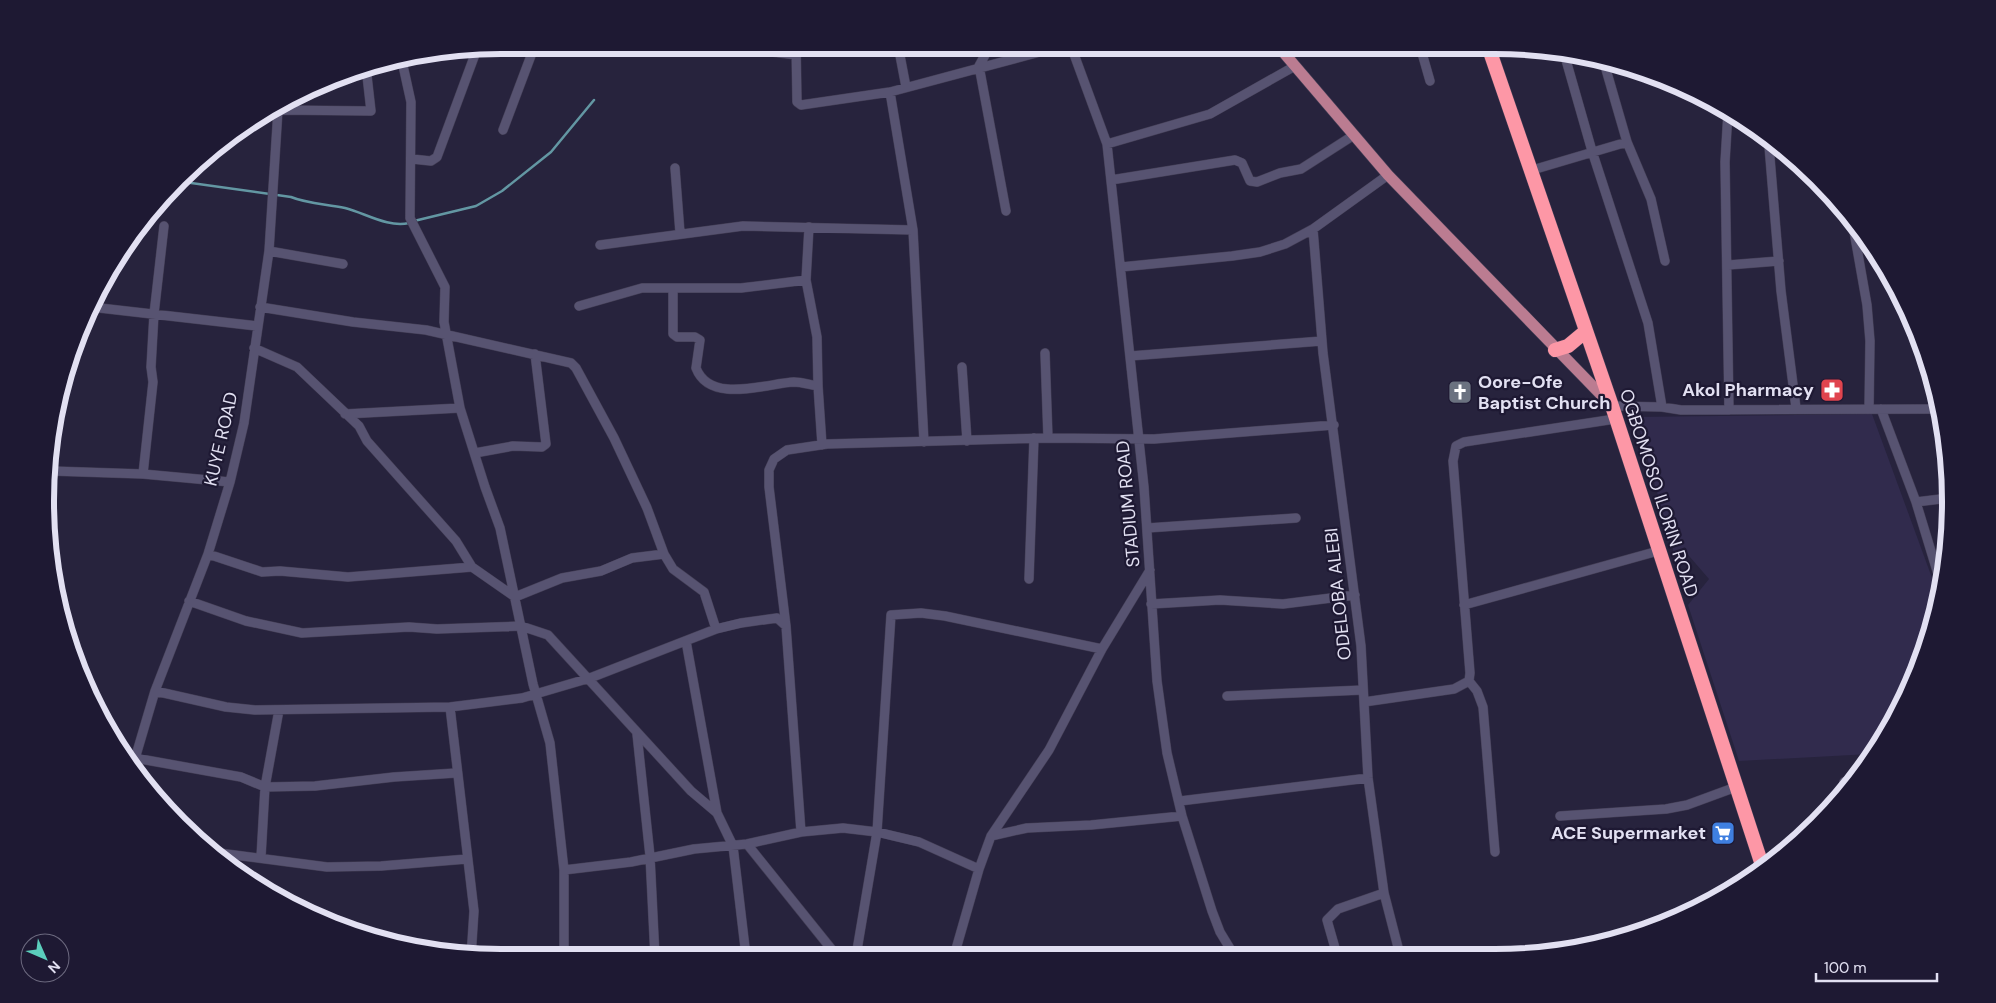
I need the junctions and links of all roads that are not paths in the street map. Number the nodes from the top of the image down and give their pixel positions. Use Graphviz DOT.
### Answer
graph roads {
  1 [pos="532,54"];
  2 [pos="782,54"];
  3 [pos="900,54"];
  4 [pos="986,54"];
  5 [pos="1029,54"];
  6 [pos="1074,54"];
  7 [pos="1285,54"];
  8 [pos="1422,54"];
  9 [pos="1491,54"];
  10 [pos="475,55"];
  11 [pos="797,56"];
  12 [pos="1566,60"];
  13 [pos="403,65"];
  14 [pos="979,66"];
  15 [pos="1295,66"];
  16 [pos="1606,68"];
  17 [pos="367,75"];
  18 [pos="1430,81"];
  19 [pos="906,88"];
  20 [pos="890,92"];
  21 [pos="285,110"];
  22 [pos="278,114"];
  23 [pos="1728,120"];
  24 [pos="503,130"];
  25 [pos="1354,136"];
  26 [pos="1627,142"];
  27 [pos="1107,144"];
  28 [pos="1769,148"];
  29 [pos="1592,151"];
  30 [pos="412,159"];
  31 [pos="674,168"];
  32 [pos="1529,171"];
  33 [pos="1388,175"];
  34 [pos="1111,180"];
  35 [pos="1006,210"];
  36 [pos="164,226"];
  37 [pos="808,227"];
  38 [pos="1313,229"];
  39 [pos="913,230"];
  40 [pos="680,233"];
  41 [pos="1855,235"];
  42 [pos="600,245"];
  43 [pos="269,251"];
  44 [pos="1665,261"];
  45 [pos="1779,261"];
  46 [pos="343,264"];
  47 [pos="1728,265"];
  48 [pos="1121,267"];
  49 [pos="806,280"];
  50 [pos="673,288"];
  51 [pos="579,306"];
  52 [pos="260,307"];
  53 [pos="98,308"];
  54 [pos="154,314"];
  55 [pos="257,326"];
  56 [pos="1586,331"];
  57 [pos="446,335"];
  58 [pos="1322,341"];
  59 [pos="254,348"];
  60 [pos="1555,350"];
  61 [pos="1045,353"];
  62 [pos="535,354"];
  63 [pos="1130,356"];
  64 [pos="962,367"];
  65 [pos="818,386"];
  66 [pos="1662,407"];
  67 [pos="460,408"];
  68 [pos="1796,408"];
  69 [pos="1869,409"];
  70 [pos="1881,409"];
  71 [pos="1933,409"];
  72 [pos="1728,410"];
  73 [pos="1613,412"];
  74 [pos="345,414"];
  75 [pos="1334,425"];
  76 [pos="1138,437"];
  77 [pos="1034,438"];
  78 [pos="1048,438"];
  79 [pos="967,441"];
  80 [pos="924,442"];
  81 [pos="822,445"];
  82 [pos="475,453"];
  83 [pos="55,471"];
  84 [pos="143,474"];
  85 [pos="230,482"];
  86 [pos="1942,499"];
  87 [pos="1916,502"];
  88 [pos="1296,518"];
  89 [pos="1147,528"];
  90 [pos="1658,552"];
  91 [pos="208,554"];
  92 [pos="664,554"];
  93 [pos="472,567"];
  94 [pos="1937,569"];
  95 [pos="1150,570"];
  96 [pos="1029,579"];
  97 [pos="1355,595"];
  98 [pos="515,596"];
  99 [pos="189,601"];
  100 [pos="1151,604"];
  101 [pos="1464,605"];
  102 [pos="521,626"];
  103 [pos="786,626"];
  104 [pos="716,629"];
  105 [pos="686,641"];
  106 [pos="1102,650"];
  107 [pos="590,678"];
  108 [pos="1469,681"];
  109 [pos="1363,690"];
  110 [pos="155,691"];
  111 [pos="538,694"];
  112 [pos="1227,696"];
  113 [pos="1364,702"];
  114 [pos="450,707"];
  115 [pos="279,710"];
  116 [pos="637,734"];
  117 [pos="135,758"];
  118 [pos="136,760"];
  119 [pos="456,773"];
  120 [pos="1368,778"];
  121 [pos="266,787"];
  122 [pos="1736,787"];
  123 [pos="1180,801"];
  124 [pos="718,813"];
  125 [pos="1182,816"];
  126 [pos="1560,816"];
  127 [pos="801,832"];
  128 [pos="877,832"];
  129 [pos="991,836"];
  130 [pos="747,844"];
  131 [pos="733,846"];
  132 [pos="1495,852"];
  133 [pos="225,854"];
  134 [pos="650,856"];
  135 [pos="261,857"];
  136 [pos="467,859"];
  137 [pos="1762,861"];
  138 [pos="979,869"];
  139 [pos="564,870"];
  140 [pos="1384,893"];
  141 [pos="471,948"];
  142 [pos="564,949"];
  143 [pos="656,949"];
  144 [pos="745,949"];
  145 [pos="831,949"];
  146 [pos="857,949"];
  147 [pos="956,949"];
  148 [pos="1230,949"];
  149 [pos="1336,949"];
  150 [pos="1399,949"];
  1 -- 24 [label="street"];
  2 -- 11 [label="street"];
  3 -- 19 [label="street"];
  4 -- 14 [label="street"];
  5 -- 14 [label="street"];
  6 -- 27 [label="street, STADIUM ROAD"];
  7 -- 15 [label="main road"];
  8 -- 18 [label="street"];
  9 -- 32 [label="highway, OGBOMOSO ILORIN ROAD"];
  10 -- 30 [label="street"];
  11 -- 20 [label="street"];
  12 -- 29 [label="street"];
  13 -- 30 [label="street"];
  14 -- 19 [label="street"];
  14 -- 35 [label="street"];
  15 -- 25 [label="main road"];
  15 -- 27 [label="street"];
  16 -- 26 [label="street"];
  17 -- 21 [label="street"];
  19 -- 20 [label="street"];
  20 -- 39 [label="street"];
  22 -- 43 [label="street, KUYE ROAD"];
  23 -- 47 [label="street"];
  25 -- 33 [label="main road"];
  25 -- 34 [label="street"];
  26 -- 29 [label="street"];
  26 -- 44 [label="street"];
  27 -- 34 [label="street, STADIUM ROAD"];
  28 -- 45 [label="street"];
  29 -- 32 [label="street"];
  29 -- 66 [label="street"];
  30 -- 57 [label="street"];
  31 -- 40 [label="street"];
  32 -- 56 [label="highway, OGBOMOSO ILORIN ROAD"];
  33 -- 38 [label="street"];
  33 -- 60 [label="main road"];
  34 -- 48 [label="street, STADIUM ROAD"];
  36 -- 54 [label="street"];
  37 -- 39 [label="street"];
  37 -- 40 [label="street"];
  37 -- 49 [label="street"];
  38 -- 48 [label="street"];
  38 -- 58 [label="street, ODELOBA ALEBI"];
  39 -- 80 [label="street"];
  40 -- 42 [label="street"];
  41 -- 69 [label="street"];
  43 -- 46 [label="street"];
  43 -- 52 [label="street, KUYE ROAD"];
  45 -- 47 [label="street"];
  45 -- 68 [label="street"];
  47 -- 72 [label="street"];
  48 -- 63 [label="street, STADIUM ROAD"];
  49 -- 50 [label="street"];
  49 -- 65 [label="street"];
  50 -- 51 [label="street"];
  50 -- 65 [label="street"];
  52 -- 55 [label="street, KUYE ROAD"];
  52 -- 57 [label="street"];
  53 -- 54 [label="street"];
  54 -- 55 [label="street"];
  54 -- 84 [label="street"];
  55 -- 59 [label="street, KUYE ROAD"];
  56 -- 60 [label="highway"];
  56 -- 73 [label="highway, OGBOMOSO ILORIN ROAD"];
  57 -- 62 [label="street"];
  57 -- 67 [label="street"];
  58 -- 63 [label="street"];
  58 -- 75 [label="street, ODELOBA ALEBI"];
  59 -- 74 [label="street"];
  59 -- 85 [label="street, KUYE ROAD"];
  60 -- 73 [label="main road"];
  61 -- 78 [label="street"];
  62 -- 82 [label="street"];
  62 -- 92 [label="street"];
  63 -- 76 [label="street, STADIUM ROAD"];
  64 -- 79 [label="street"];
  65 -- 81 [label="street"];
  66 -- 72 [label="street"];
  66 -- 73 [label="street"];
  67 -- 74 [label="street"];
  67 -- 82 [label="street"];
  68 -- 69 [label="street"];
  68 -- 72 [label="street"];
  69 -- 70 [label="street"];
  70 -- 71 [label="street"];
  70 -- 87 [label="street"];
  73 -- 90 [label="highway, OGBOMOSO ILORIN ROAD"];
  73 -- 101 [label="street"];
  74 -- 93 [label="street"];
  75 -- 76 [label="street"];
  75 -- 97 [label="street, ODELOBA ALEBI"];
  76 -- 78 [label="street"];
  76 -- 89 [label="street, STADIUM ROAD"];
  77 -- 78 [label="street"];
  77 -- 79 [label="street"];
  77 -- 96 [label="street"];
  79 -- 80 [label="street"];
  80 -- 81 [label="street"];
  81 -- 103 [label="street"];
  82 -- 98 [label="street"];
  83 -- 84 [label="street"];
  84 -- 85 [label="street"];
  85 -- 91 [label="street, KUYE ROAD"];
  86 -- 87 [label="street"];
  87 -- 94 [label="street"];
  88 -- 89 [label="street"];
  89 -- 95 [label="street, STADIUM ROAD"];
  90 -- 101 [label="street"];
  90 -- 122 [label="highway, OGBOMOSO ILORIN ROAD"];
  91 -- 93 [label="street"];
  91 -- 99 [label="street, KUYE ROAD"];
  92 -- 98 [label="street"];
  92 -- 104 [label="street"];
  93 -- 98 [label="street"];
  95 -- 100 [label="street, STADIUM ROAD"];
  95 -- 106 [label="street"];
  97 -- 100 [label="street"];
  97 -- 109 [label="street, ODELOBA ALEBI"];
  98 -- 102 [label="street"];
  99 -- 102 [label="street"];
  99 -- 110 [label="street, KUYE ROAD"];
  100 -- 123 [label="street, STADIUM ROAD"];
  101 -- 108 [label="street"];
  102 -- 107 [label="street"];
  102 -- 111 [label="street"];
  103 -- 104 [label="street"];
  103 -- 127 [label="street"];
  104 -- 105 [label="street"];
  105 -- 107 [label="street"];
  105 -- 124 [label="street"];
  106 -- 128 [label="street"];
  106 -- 129 [label="street"];
  107 -- 111 [label="street"];
  107 -- 116 [label="street"];
  108 -- 113 [label="street"];
  108 -- 132 [label="street"];
  109 -- 112 [label="street"];
  109 -- 113 [label="street, ODELOBA ALEBI"];
  110 -- 115 [label="street"];
  110 -- 117 [label="street, KUYE ROAD"];
  111 -- 114 [label="street"];
  111 -- 139 [label="street"];
  113 -- 120 [label="street, ODELOBA ALEBI"];
  114 -- 115 [label="street"];
  114 -- 119 [label="street"];
  115 -- 121 [label="street"];
  116 -- 124 [label="street"];
  116 -- 134 [label="street"];
  118 -- 121 [label="street"];
  119 -- 121 [label="street"];
  119 -- 136 [label="street"];
  120 -- 123 [label="street"];
  120 -- 140 [label="street, ODELOBA ALEBI"];
  121 -- 135 [label="street"];
  122 -- 126 [label="street"];
  122 -- 137 [label="highway, OGBOMOSO ILORIN ROAD"];
  123 -- 125 [label="street, STADIUM ROAD"];
  124 -- 131 [label="street"];
  125 -- 129 [label="street"];
  125 -- 148 [label="street, STADIUM ROAD"];
  127 -- 128 [label="street"];
  127 -- 130 [label="street"];
  128 -- 138 [label="street"];
  128 -- 146 [label="street"];
  129 -- 138 [label="street"];
  130 -- 131 [label="street"];
  130 -- 145 [label="street"];
  131 -- 134 [label="street"];
  131 -- 144 [label="street"];
  133 -- 135 [label="street"];
  134 -- 139 [label="street"];
  134 -- 143 [label="street"];
  135 -- 136 [label="street"];
  136 -- 141 [label="street"];
  138 -- 147 [label="street"];
  139 -- 142 [label="street"];
  140 -- 149 [label="street"];
  140 -- 150 [label="street, ODELOBA ALEBI"];
}
